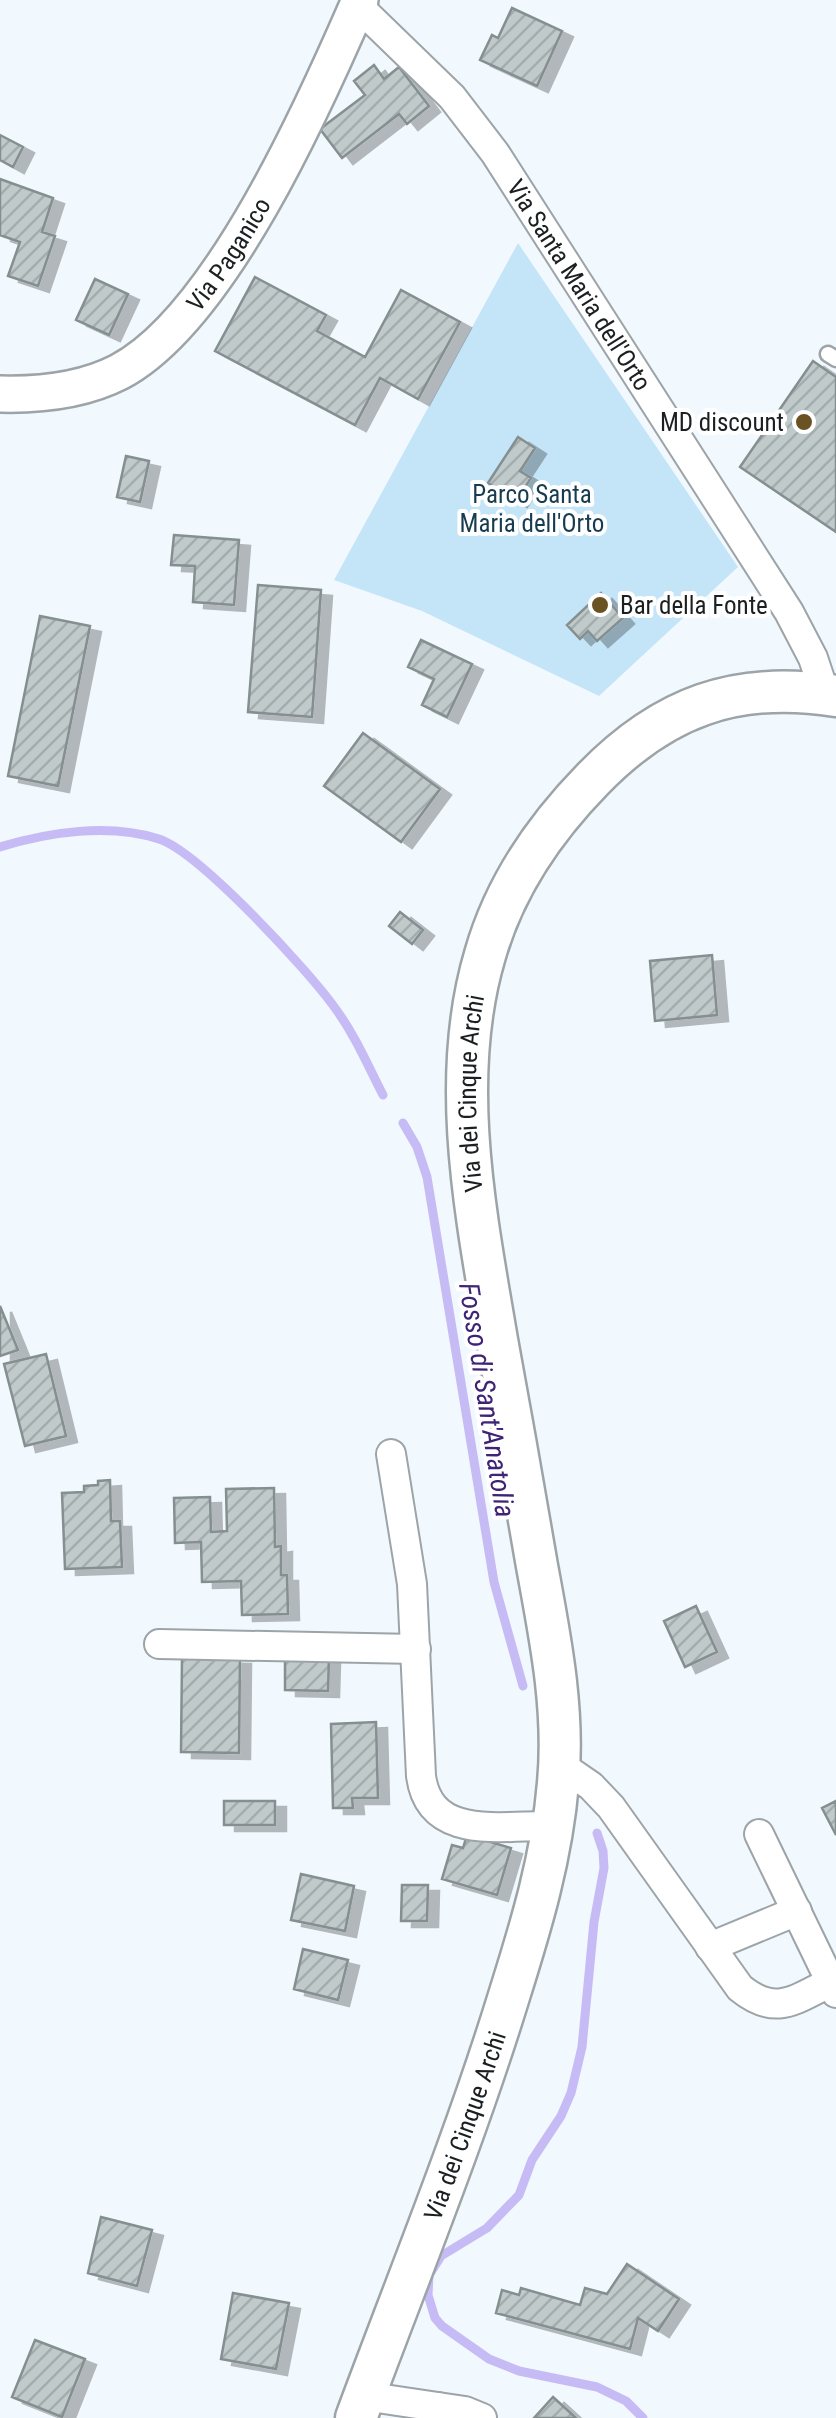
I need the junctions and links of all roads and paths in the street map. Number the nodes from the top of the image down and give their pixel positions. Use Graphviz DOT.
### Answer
graph roads {
  1 [pos="359,3"];
  2 [pos="0,394"];
  3 [pos="830,695"];
  4 [pos="391,1454"];
  5 [pos="158,1644"];
  6 [pos="416,1650"];
  7 [pos="560,1764"];
  8 [pos="553,1826"];
  9 [pos="759,1834"];
  10 [pos="797,1912"];
  11 [pos="710,1948"];
  12 [pos="833,1987"];
  13 [pos="360,2407"];
  14 [pos="439,2412"];
  15 [pos="482,2418"];
  1 -- 2 [label="street, Via Paganico"];
  1 -- 3 [label="street, Via Santa Maria dell'Orto"];
  3 -- 7 [label="main road, Via dei Cinque Archi"];
  4 -- 6 [label="street"];
  5 -- 6 [label="street"];
  6 -- 8 [label="street"];
  7 -- 8 [label="main road, Via dei Cinque Archi"];
  7 -- 11 [label="street"];
  8 -- 13 [label="main road, Via dei Cinque Archi"];
  9 -- 10 [label="street"];
  10 -- 11 [label="street"];
  10 -- 12 [label="street"];
  11 -- 12 [label="street"];
  13 -- 14 [label="street"];
  14 -- 15 [label="street"];
}
